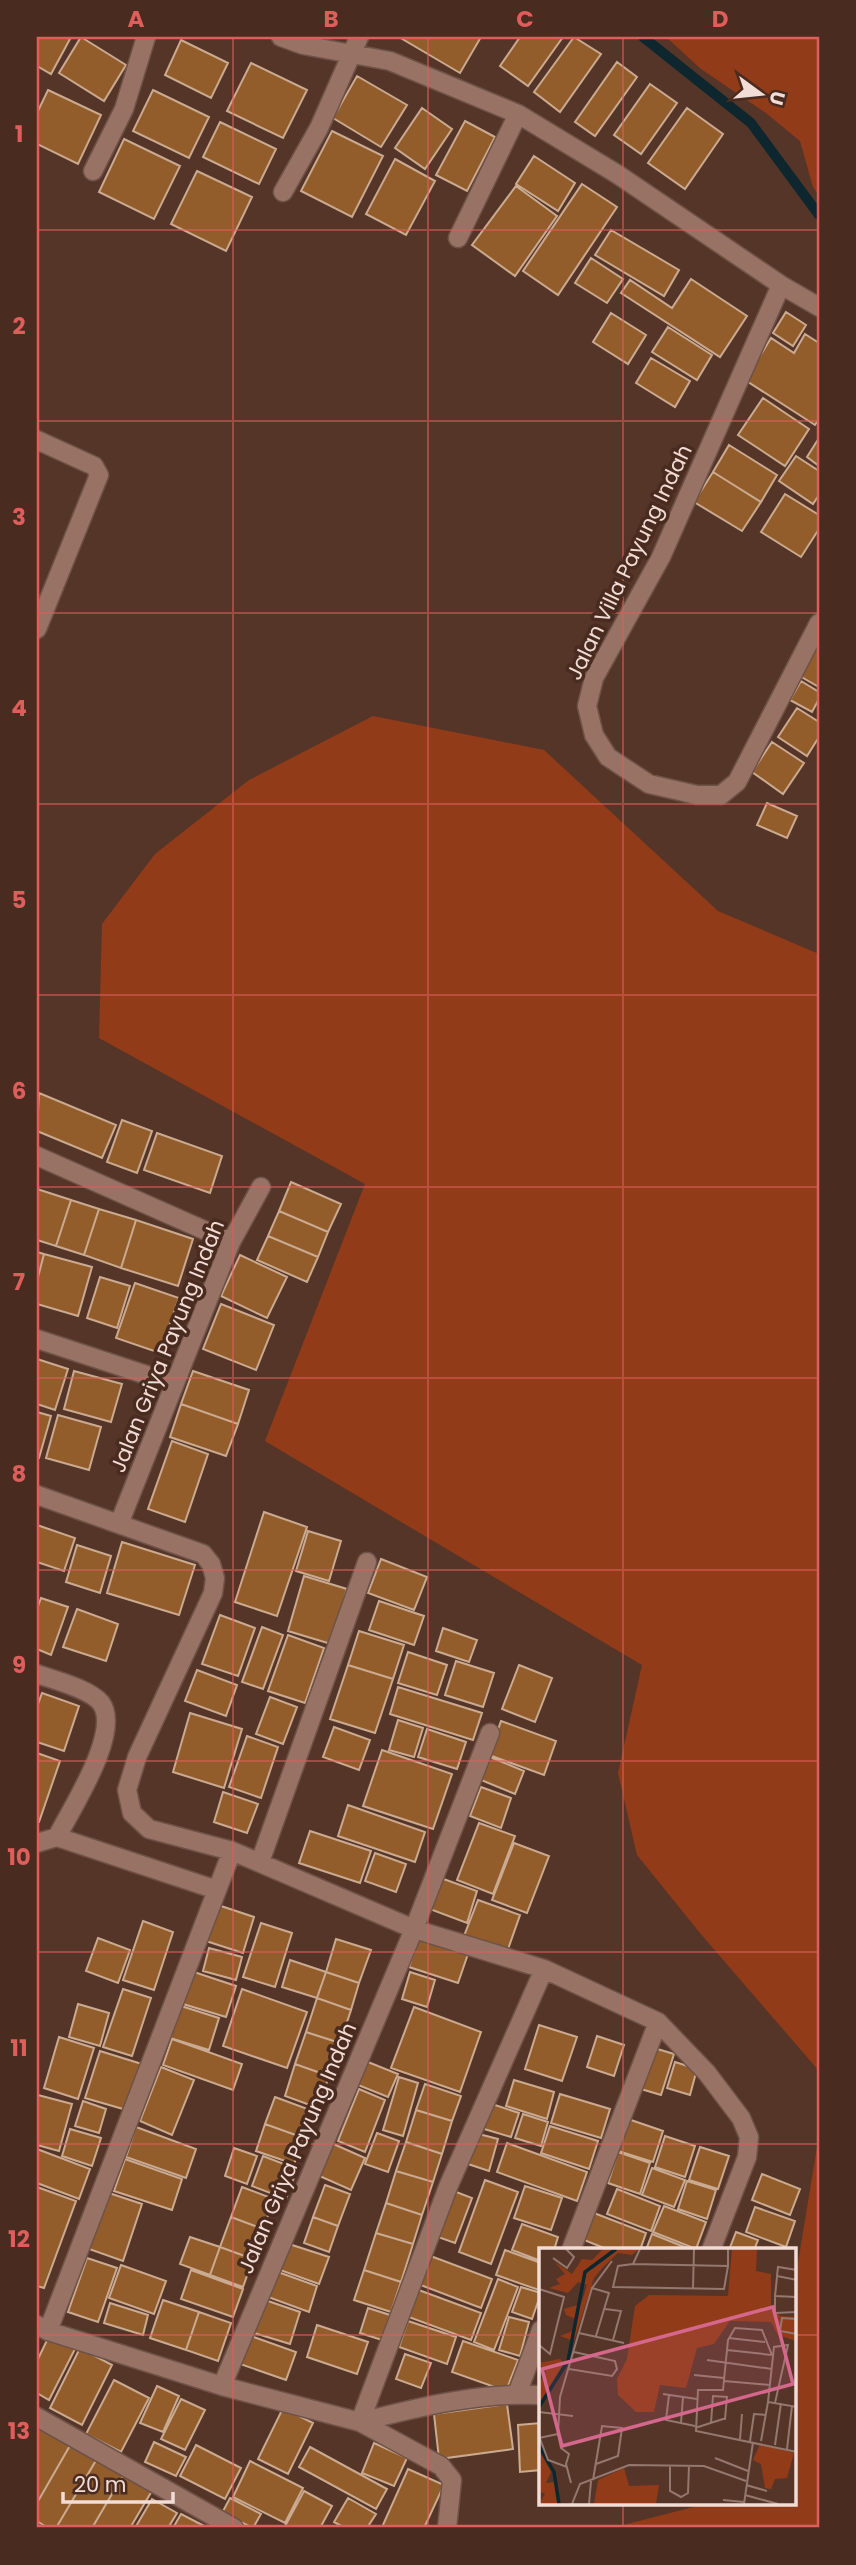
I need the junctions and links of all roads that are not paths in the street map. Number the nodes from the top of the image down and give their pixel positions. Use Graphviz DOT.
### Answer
graph roads {
  1 [pos="146,37"];
  2 [pos="281,37"];
  3 [pos="356,44"];
  4 [pos="518,114"];
  5 [pos="93,171"];
  6 [pos="283,192"];
  7 [pos="458,238"];
  8 [pos="782,285"];
  9 [pos="819,307"];
  10 [pos="37,440"];
  11 [pos="819,623"];
  12 [pos="37,629"];
  13 [pos="37,1156"];
  14 [pos="261,1187"];
  15 [pos="231,1242"];
  16 [pos="37,1339"];
  17 [pos="174,1384"];
  18 [pos="37,1495"];
  19 [pos="118,1524"];
  20 [pos="367,1562"];
  21 [pos="37,1674"];
  22 [pos="490,1733"];
  23 [pos="57,1837"];
  24 [pos="37,1843"];
  25 [pos="232,1851"];
  26 [pos="260,1862"];
  27 [pos="217,1890"];
  28 [pos="414,1928"];
  29 [pos="544,1969"];
  30 [pos="658,2022"];
  31 [pos="572,2248"];
  32 [pos="712,2248"];
  33 [pos="43,2328"];
  34 [pos="539,2335"];
  35 [pos="222,2386"];
  36 [pos="516,2394"];
  37 [pos="539,2395"];
  38 [pos="37,2417"];
  39 [pos="360,2422"];
  40 [pos="234,2528"];
  41 [pos="447,2528"];
  1 -- 5 [label="street"];
  2 -- 3 [label="street"];
  3 -- 4 [label="street"];
  3 -- 6 [label="street"];
  4 -- 7 [label="street"];
  4 -- 8 [label="street"];
  8 -- 9 [label="street"];
  8 -- 11 [label="street, Jalan Villa Payung Indah"];
  10 -- 12 [label="street"];
  13 -- 15 [label="street"];
  14 -- 15 [label="street, Jalan Griya Payung Indah"];
  15 -- 17 [label="street, Jalan Griya Payung Indah"];
  16 -- 17 [label="street"];
  17 -- 19 [label="street, Jalan Griya Payung Indah"];
  18 -- 19 [label="street"];
  19 -- 25 [label="street"];
  20 -- 26 [label="street"];
  21 -- 23 [label="street"];
  22 -- 28 [label="street, Jalan Griya Payung Indah"];
  23 -- 24 [label="street"];
  23 -- 27 [label="street"];
  25 -- 26 [label="street"];
  25 -- 27 [label="street"];
  26 -- 28 [label="street"];
  27 -- 33 [label="street"];
  28 -- 29 [label="street"];
  28 -- 35 [label="street, Jalan Griya Payung Indah"];
  29 -- 30 [label="street"];
  29 -- 39 [label="street"];
  30 -- 31 [label="street"];
  30 -- 32 [label="street"];
  33 -- 35 [label="street"];
  34 -- 36 [label="street"];
  35 -- 39 [label="street"];
  36 -- 37 [label="street"];
  36 -- 39 [label="street"];
  38 -- 40 [label="street"];
  39 -- 41 [label="street"];
}
